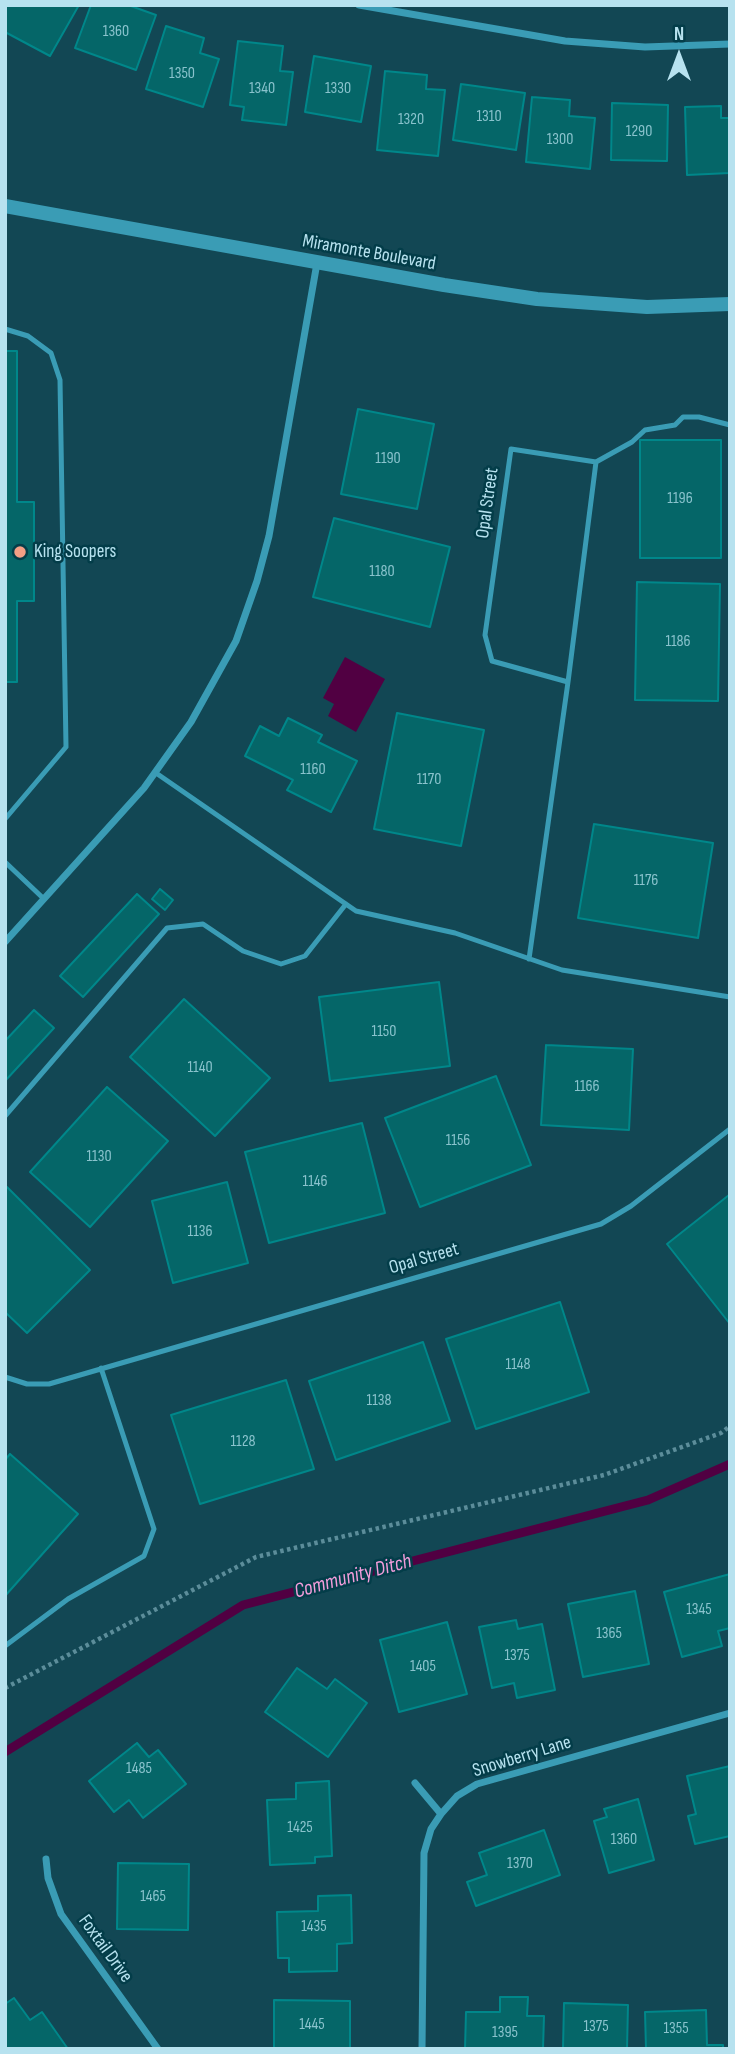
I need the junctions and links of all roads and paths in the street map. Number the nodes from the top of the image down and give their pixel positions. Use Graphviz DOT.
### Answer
graph roads {
  1 [pos="359,5"];
  2 [pos="730,44"];
  3 [pos="5,206"];
  4 [pos="317,263"];
  5 [pos="730,304"];
  6 [pos="5,329"];
  7 [pos="730,425"];
  8 [pos="596,462"];
  9 [pos="568,682"];
  10 [pos="156,773"];
  11 [pos="5,819"];
  12 [pos="5,862"];
  13 [pos="44,899"];
  14 [pos="346,904"];
  15 [pos="5,942"];
  16 [pos="529,959"];
  17 [pos="730,997"];
  18 [pos="5,1116"];
  19 [pos="730,1129"];
  20 [pos="101,1368"];
  21 [pos="5,1377"];
  22 [pos="730,1426"];
  23 [pos="5,1646"];
  24 [pos="5,1688"];
  25 [pos="730,1713"];
  26 [pos="415,1783"];
  27 [pos="440,1814"];
  28 [pos="46,1859"];
  29 [pos="158,2049"];
  30 [pos="422,2049"];
  1 -- 2 [label="street"];
  3 -- 4 [label="street, Miramonte Boulevard"];
  4 -- 5 [label="street, Miramonte Boulevard"];
  4 -- 10 [label="street"];
  6 -- 11 [label="lane"];
  7 -- 8 [label="lane"];
  8 -- 9 [label="lane"];
  8 -- 9 [label="lane, Opal Street"];
  9 -- 16 [label="lane"];
  10 -- 13 [label="street"];
  10 -- 14 [label="lane"];
  12 -- 13 [label="lane"];
  13 -- 15 [label="street"];
  14 -- 16 [label="lane"];
  14 -- 18 [label="lane"];
  16 -- 17 [label="lane"];
  19 -- 20 [label="lane, Opal Street"];
  20 -- 21 [label="lane, Opal Street"];
  20 -- 23 [label="lane"];
  22 -- 24 [label="path"];
  25 -- 27 [label="street, Snowberry Lane"];
  26 -- 27 [label="street"];
  27 -- 30 [label="street, Snowberry Lane"];
  28 -- 29 [label="street, Foxtail Drive"];
}
